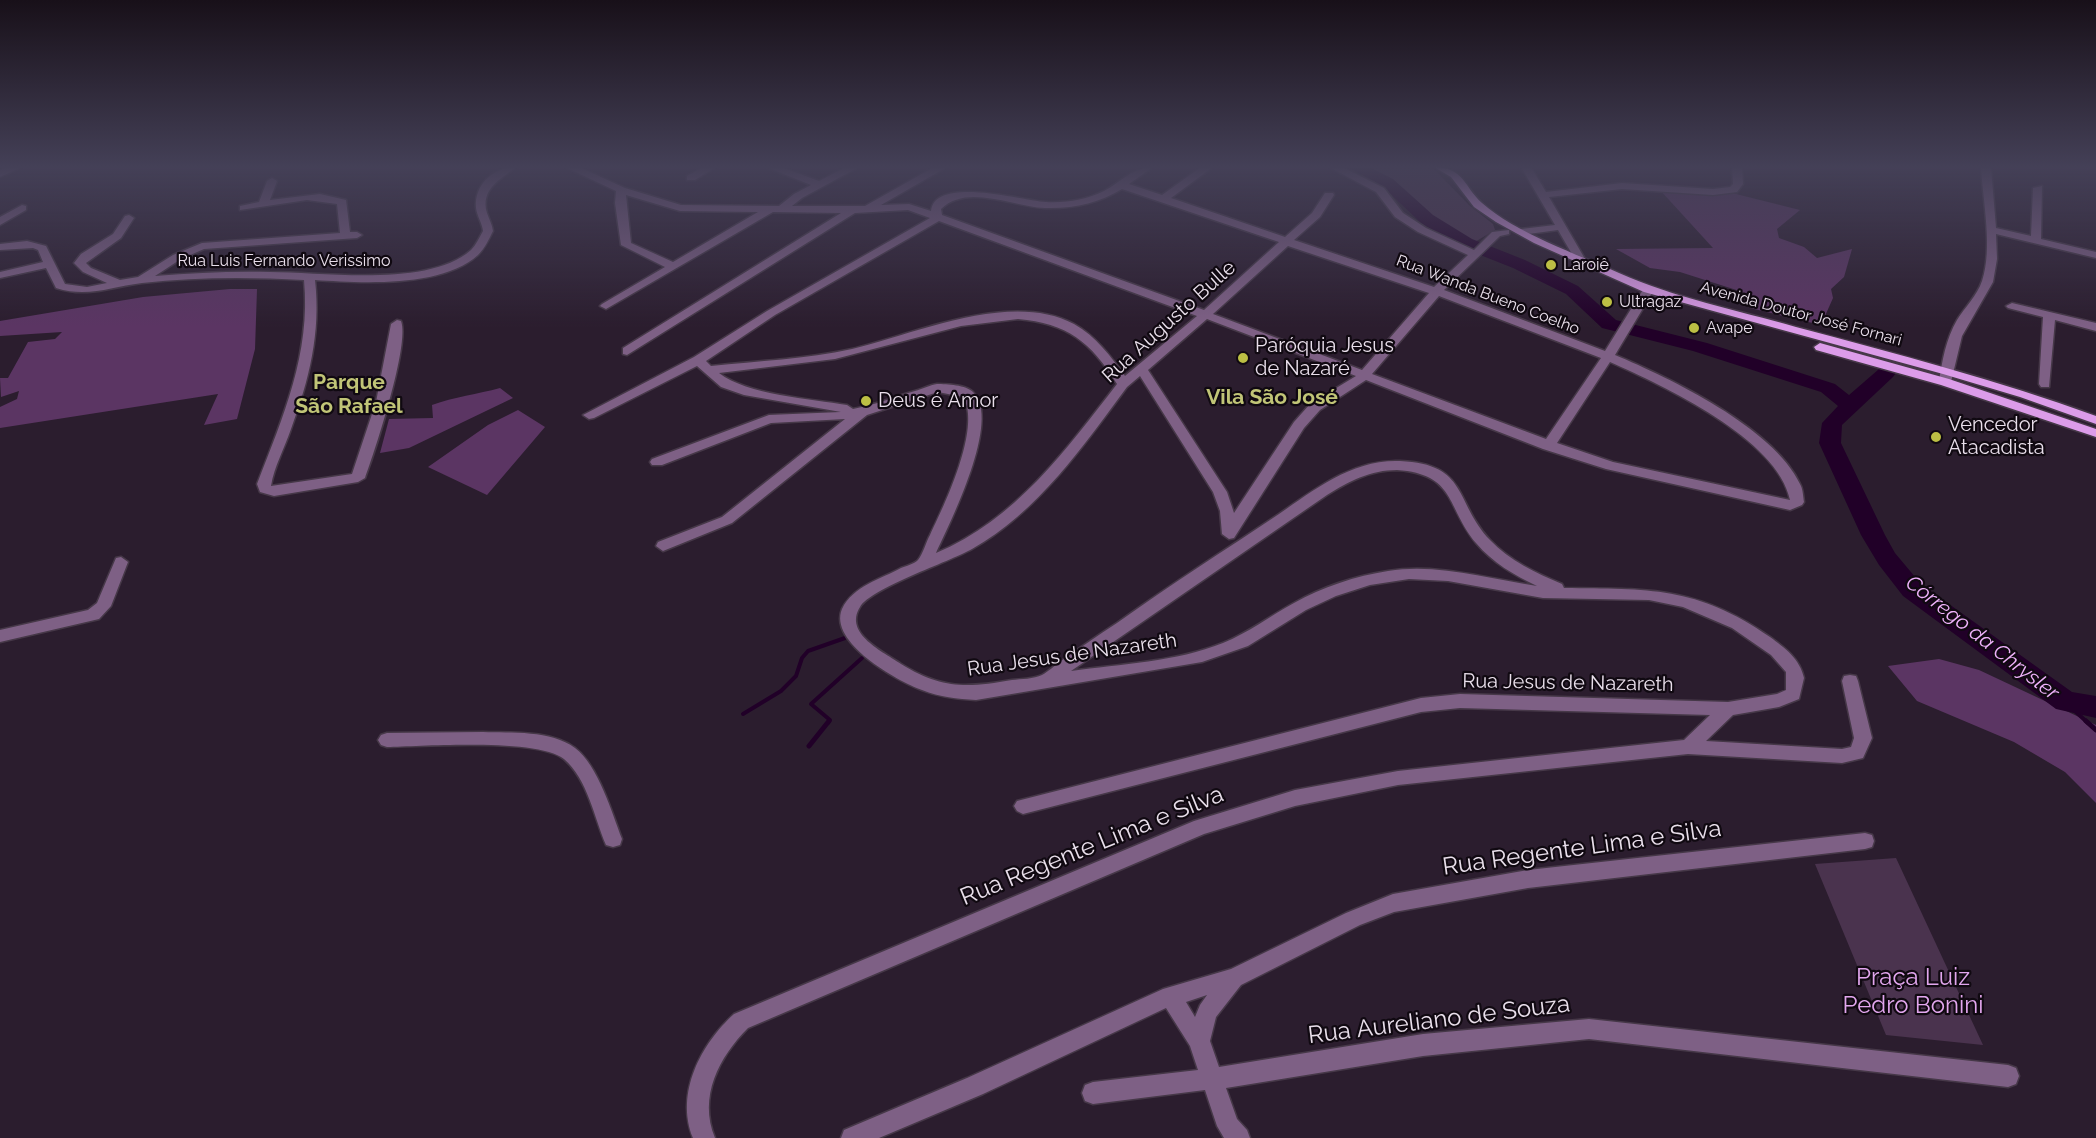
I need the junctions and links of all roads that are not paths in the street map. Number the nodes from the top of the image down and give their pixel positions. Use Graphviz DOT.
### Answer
graph roads {
  1 [pos="128,220"];
  2 [pos="344,220"];
  3 [pos="485,220"];
  4 [pos="622,220"];
  5 [pos="757,220"];
  6 [pos="842,220"];
  7 [pos="933,220"];
  8 [pos="943,220"];
  9 [pos="1227,220"];
  10 [pos="1310,220"];
  11 [pos="1407,220"];
  12 [pos="1491,220"];
  13 [pos="1500,220"];
  14 [pos="1556,220"];
  15 [pos="1989,220"];
  16 [pos="2037,220"];
  17 [pos="1560,227"];
  18 [pos="1989,229"];
  19 [pos="1505,232"];
  20 [pos="1521,232"];
  21 [pos="357,234"];
  22 [pos="345,236"];
  23 [pos="2036,240"];
  24 [pos="1287,241"];
  25 [pos="1538,241"];
  26 [pos="0,247"];
  27 [pos="1479,250"];
  28 [pos="2096,255"];
  29 [pos="1580,260"];
  30 [pos="50,264"];
  31 [pos="672,267"];
  32 [pos="0,275"];
  33 [pos="309,276"];
  34 [pos="141,280"];
  35 [pos="119,284"];
  36 [pos="1437,291"];
  37 [pos="1646,293"];
  38 [pos="606,306"];
  39 [pos="2012,306"];
  40 [pos="1205,315"];
  41 [pos="2049,315"];
  42 [pos="397,324"];
  43 [pos="2096,327"];
  44 [pos="627,351"];
  45 [pos="1605,357"];
  46 [pos="698,360"];
  47 [pos="1141,369"];
  48 [pos="708,370"];
  49 [pos="1364,376"];
  50 [pos="1946,376"];
  51 [pos="1123,384"];
  52 [pos="2045,384"];
  53 [pos="2096,406"];
  54 [pos="862,412"];
  55 [pos="2078,413"];
  56 [pos="589,415"];
  57 [pos="2060,419"];
  58 [pos="2096,420"];
  59 [pos="2096,433"];
  60 [pos="1548,446"];
  61 [pos="657,462"];
  62 [pos="1229,532"];
  63 [pos="663,546"];
  64 [pos="1229,552"];
  65 [pos="122,562"];
  66 [pos="923,564"];
  67 [pos="1574,595"];
  68 [pos="0,636"];
  69 [pos="1046,681"];
  70 [pos="1850,681"];
  71 [pos="1728,709"];
  72 [pos="387,740"];
  73 [pos="1688,747"];
  74 [pos="1023,806"];
  75 [pos="613,839"];
  76 [pos="1865,841"];
  77 [pos="1233,978"];
  78 [pos="1170,996"];
  79 [pos="1199,1041"];
  80 [pos="2008,1076"];
  81 [pos="1211,1079"];
  82 [pos="1093,1093"];
  83 [pos="704,1138"];
  84 [pos="852,1138"];
  85 [pos="1239,1138"];
  1 -- 35 [label="street"];
  2 -- 22 [label="street"];
  3 -- 33 [label="street, Rua Luis Fernando Verissimo"];
  4 -- 31 [label="street"];
  5 -- 31 [label="street"];
  6 -- 44 [label="street"];
  7 -- 46 [label="street"];
  8 -- 40 [label="street"];
  9 -- 24 [label="street, Rua Wanda Bueno Coelho"];
  10 -- 24 [label="street, Rua Augusto Bulle"];
  11 -- 27 [label="street"];
  12 -- 19 [label="main road"];
  13 -- 20 [label="main road"];
  14 -- 17 [label="street"];
  15 -- 18 [label="street"];
  16 -- 23 [label="street"];
  17 -- 20 [label="street"];
  17 -- 29 [label="street"];
  18 -- 23 [label="street"];
  18 -- 50 [label="street"];
  19 -- 25 [label="main road"];
  19 -- 27 [label="street"];
  19 -- 37 [label="main road, Avenida Doutor José Fornari"];
  20 -- 25 [label="main road"];
  21 -- 22 [label="street"];
  22 -- 34 [label="street"];
  23 -- 28 [label="street"];
  24 -- 36 [label="street, Rua Wanda Bueno Coelho"];
  24 -- 40 [label="street, Rua Augusto Bulle"];
  25 -- 29 [label="main road"];
  26 -- 30 [label="street"];
  27 -- 36 [label="street"];
  29 -- 37 [label="main road"];
  30 -- 32 [label="street"];
  30 -- 35 [label="street, Rua Luis Fernando Verissimo"];
  31 -- 38 [label="street"];
  33 -- 34 [label="street, Rua Luis Fernando Verissimo"];
  33 -- 42 [label="street"];
  34 -- 35 [label="street, Rua Luis Fernando Verissimo"];
  36 -- 45 [label="street, Rua Wanda Bueno Coelho"];
  36 -- 49 [label="street"];
  37 -- 45 [label="street"];
  37 -- 50 [label="main road, Avenida Doutor José Fornari"];
  39 -- 41 [label="street"];
  40 -- 47 [label="street, Rua Augusto Bulle"];
  40 -- 49 [label="street"];
  41 -- 43 [label="street"];
  41 -- 52 [label="street"];
  45 -- 60 [label="street"];
  45 -- 60 [label="street, Rua Wanda Bueno Coelho"];
  46 -- 48 [label="street"];
  46 -- 56 [label="street"];
  47 -- 51 [label="street, Rua Augusto Bulle"];
  47 -- 62 [label="street"];
  48 -- 51 [label="street"];
  48 -- 54 [label="street"];
  49 -- 60 [label="street"];
  49 -- 62 [label="street"];
  50 -- 55 [label="main road, Avenida Doutor José Fornari"];
  50 -- 57 [label="main road, Avenida Doutor José Fornari"];
  51 -- 66 [label="street, Rua Augusto Bulle"];
  53 -- 55 [label="main road"];
  54 -- 61 [label="street"];
  54 -- 63 [label="street"];
  54 -- 66 [label="street"];
  55 -- 57 [label="main road"];
  55 -- 58 [label="main road, Avenida Doutor José Fornari"];
  57 -- 59 [label="main road, Avenida Doutor José Fornari"];
  62 -- 64 [label="street"];
  64 -- 67 [label="street"];
  64 -- 69 [label="street"];
  65 -- 68 [label="street"];
  66 -- 69 [label="street, Rua Jesus de Nazareth"];
  67 -- 69 [label="street, Rua Jesus de Nazareth"];
  67 -- 71 [label="street, Rua Jesus de Nazareth"];
  70 -- 73 [label="street, Rua Regente Lima e Silva"];
  71 -- 73 [label="street"];
  71 -- 74 [label="street, Rua Jesus de Nazareth"];
  72 -- 75 [label="street"];
  73 -- 83 [label="street, Rua Regente Lima e Silva"];
  76 -- 77 [label="street, Rua Regente Lima e Silva"];
  77 -- 78 [label="street, Rua Regente Lima e Silva"];
  77 -- 79 [label="street"];
  78 -- 79 [label="street"];
  78 -- 84 [label="street, Rua Regente Lima e Silva"];
  79 -- 81 [label="street"];
  80 -- 81 [label="street, Rua Aureliano de Souza"];
  81 -- 82 [label="street, Rua Aureliano de Souza"];
  81 -- 85 [label="street"];
}
